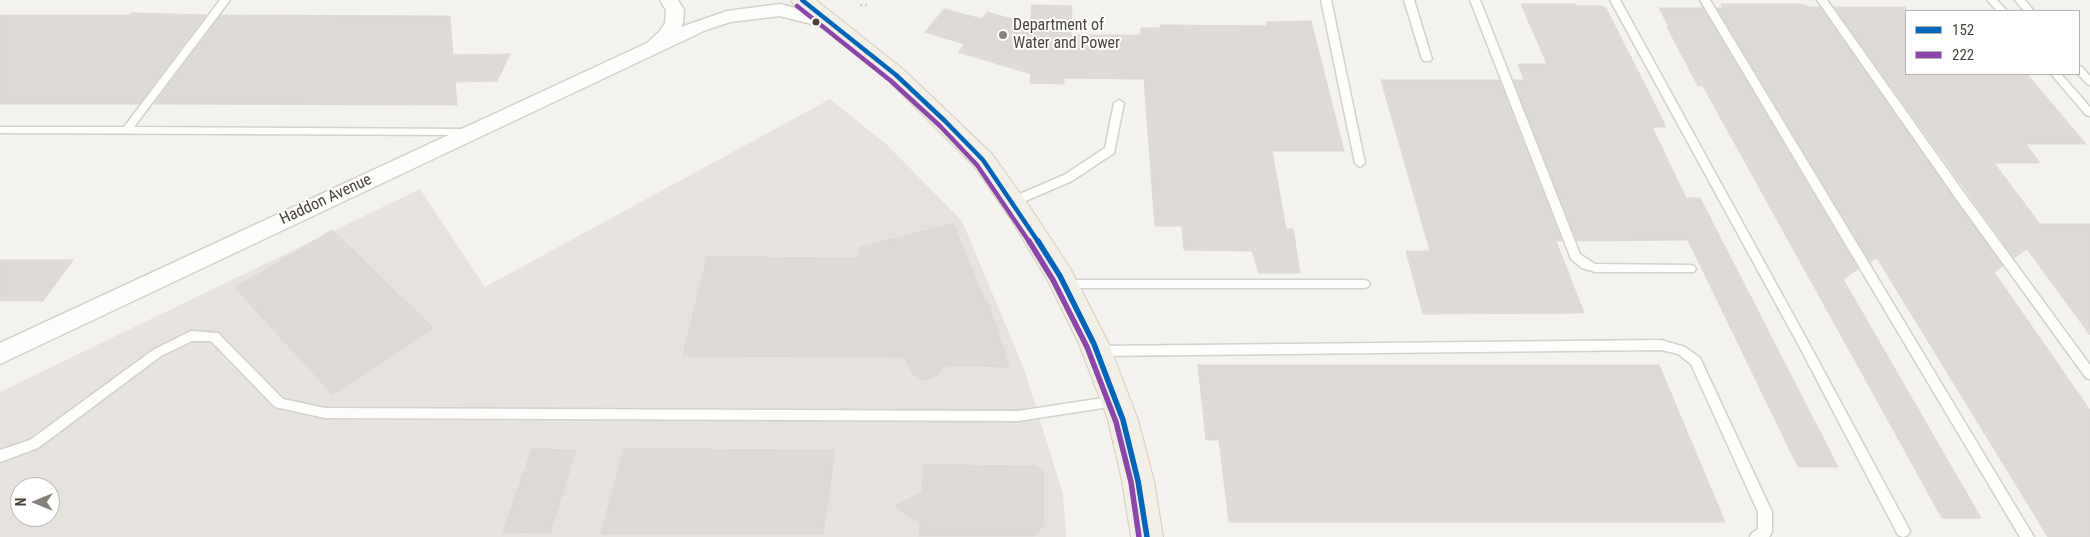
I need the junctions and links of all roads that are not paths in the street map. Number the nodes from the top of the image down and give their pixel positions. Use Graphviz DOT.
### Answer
graph roads {
  1 [pos="225,0"];
  2 [pos="670,0"];
  3 [pos="802,0"];
  4 [pos="1326,0"];
  5 [pos="1410,0"];
  6 [pos="1475,0"];
  7 [pos="1615,0"];
  8 [pos="1705,0"];
  9 [pos="1822,0"];
  10 [pos="1992,0"];
  11 [pos="2020,0"];
  12 [pos="2001,10"];
  13 [pos="2028,10"];
  14 [pos="831,23"];
  15 [pos="651,47"];
  16 [pos="1427,59"];
  17 [pos="2080,70"];
  18 [pos="2057,75"];
  19 [pos="2090,82"];
  20 [pos="1119,103"];
  21 [pos="2090,113"];
  22 [pos="0,130"];
  23 [pos="126,131"];
  24 [pos="470,132"];
  25 [pos="1360,163"];
  26 [pos="1012,202"];
  27 [pos="1690,269"];
  28 [pos="1064,284"];
  29 [pos="1364,284"];
  30 [pos="1096,351"];
  31 [pos="0,354"];
  32 [pos="2090,374"];
  33 [pos="1120,411"];
  34 [pos="0,456"];
  35 [pos="1903,531"];
  36 [pos="1147,537"];
  37 [pos="1757,537"];
  38 [pos="2027,537"];
  1 -- 23 [label="lane"];
  2 -- 15 [label="street, Haddon Avenue"];
  3 -- 14 [label="main road"];
  4 -- 25 [label="lane"];
  5 -- 16 [label="lane"];
  6 -- 27 [label="lane"];
  7 -- 35 [label="lane"];
  8 -- 38 [label="lane"];
  9 -- 32 [label="lane"];
  10 -- 12 [label="lane"];
  11 -- 13 [label="lane"];
  14 -- 15 [label="street, Haddon Avenue"];
  14 -- 26 [label="main road"];
  15 -- 24 [label="street, Haddon Avenue"];
  17 -- 19 [label="lane"];
  18 -- 21 [label="lane"];
  20 -- 26 [label="lane"];
  22 -- 23 [label="lane"];
  23 -- 24 [label="lane"];
  24 -- 31 [label="street, Haddon Avenue"];
  26 -- 28 [label="main road"];
  28 -- 29 [label="lane"];
  28 -- 30 [label="main road"];
  30 -- 33 [label="main road"];
  30 -- 37 [label="lane"];
  33 -- 34 [label="lane"];
  33 -- 36 [label="main road"];
}
